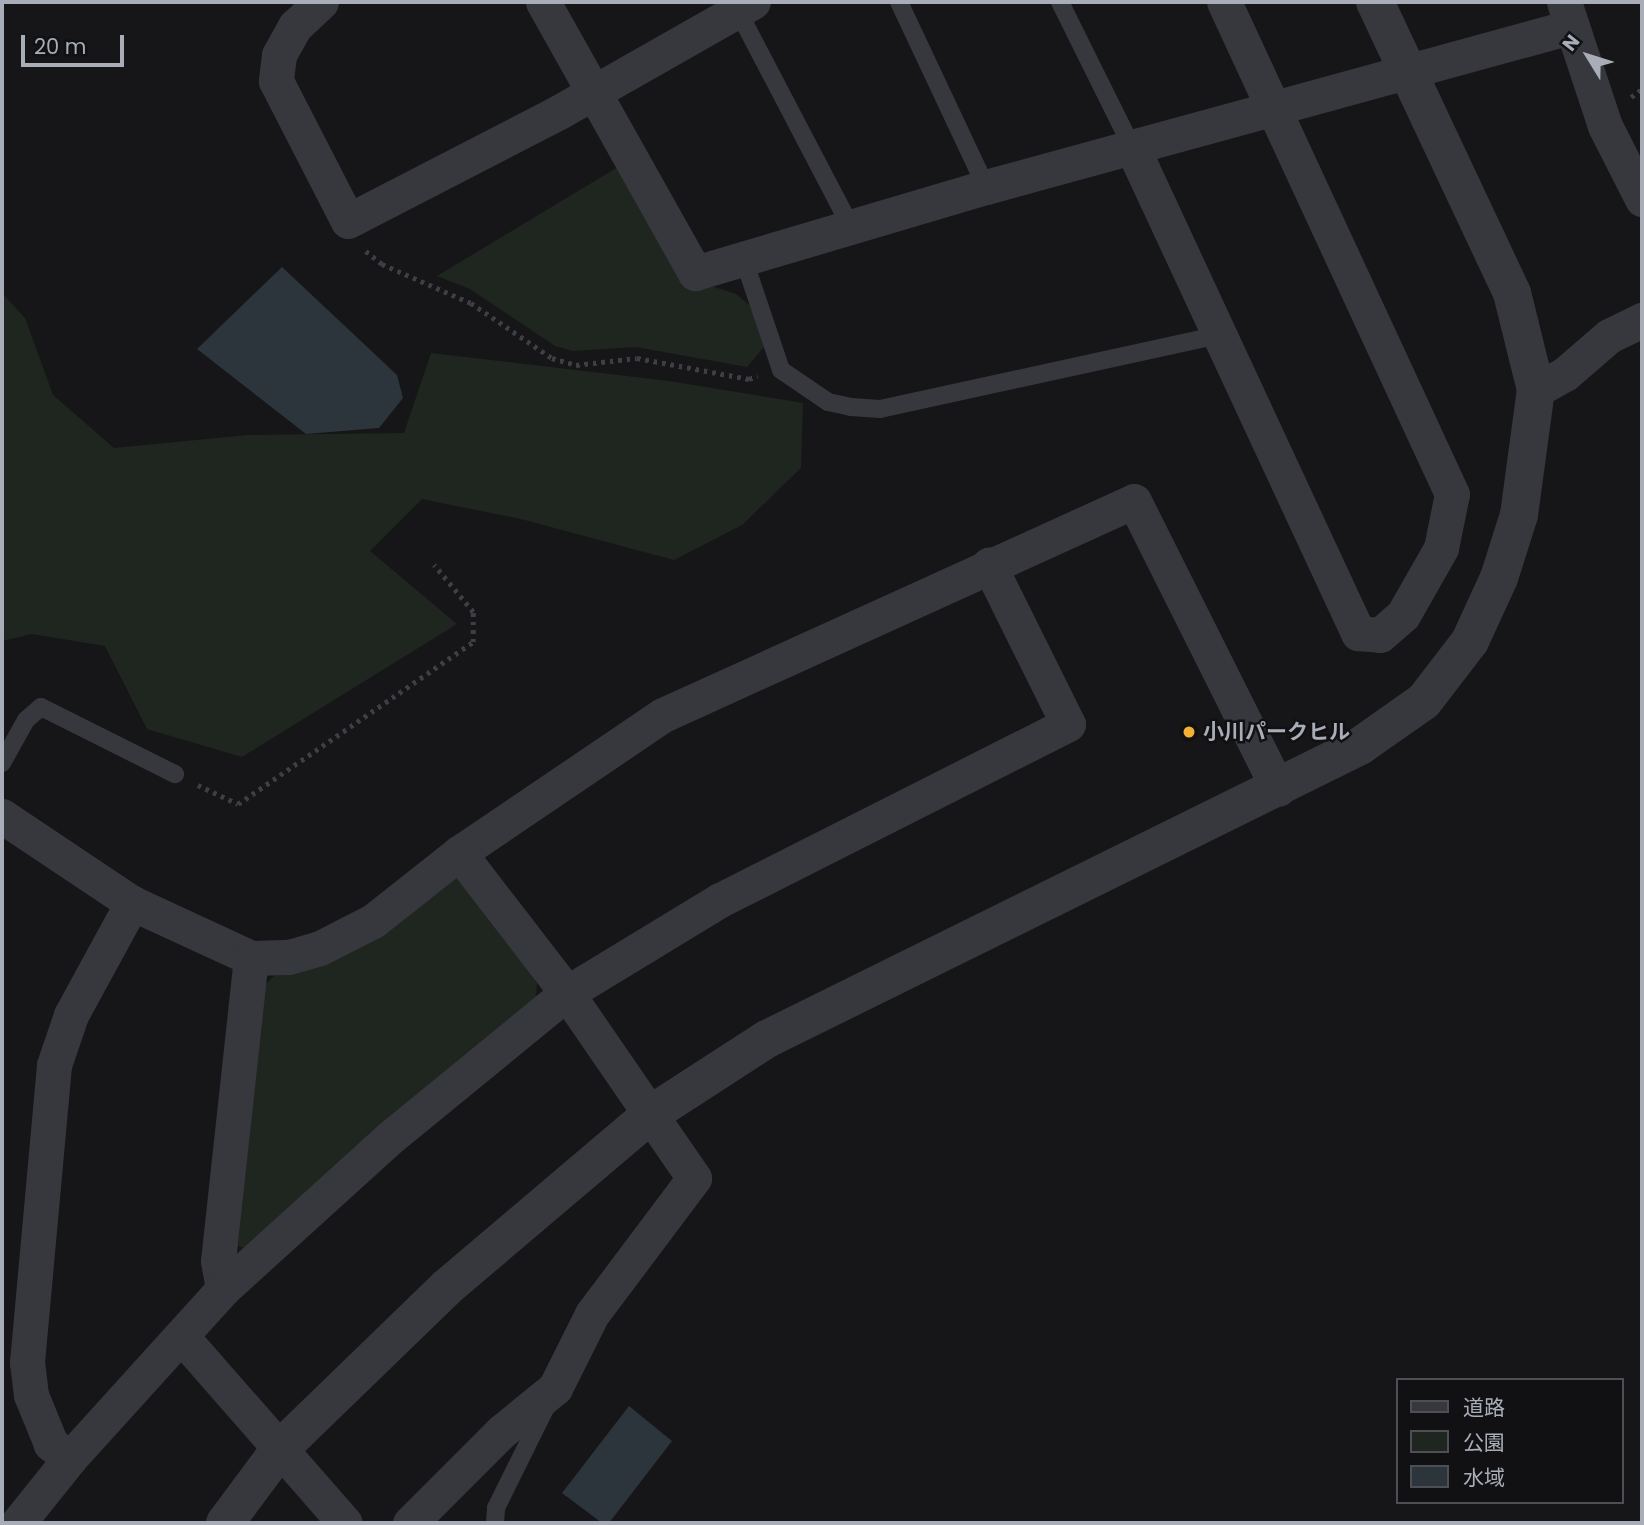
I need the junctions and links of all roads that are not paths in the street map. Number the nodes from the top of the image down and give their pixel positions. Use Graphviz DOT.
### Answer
graph roads {
  1 [pos="321,2"];
  2 [pos="543,2"];
  3 [pos="899,2"];
  4 [pos="1060,2"];
  5 [pos="1224,2"];
  6 [pos="1375,2"];
  7 [pos="745,6"];
  8 [pos="1567,14"];
  9 [pos="1407,69"];
  10 [pos="593,91"];
  11 [pos="1276,111"];
  12 [pos="1133,149"];
  13 [pos="986,187"];
  14 [pos="1642,199"];
  15 [pos="851,227"];
  16 [pos="744,260"];
  17 [pos="1642,320"];
  18 [pos="1218,335"];
  19 [pos="1536,390"];
  20 [pos="989,565"];
  21 [pos="2,763"];
  22 [pos="175,774"];
  23 [pos="1278,789"];
  24 [pos="2,816"];
  25 [pos="459,853"];
  26 [pos="132,903"];
  27 [pos="251,958"];
  28 [pos="567,993"];
  29 [pos="651,1114"];
  30 [pos="223,1289"];
  31 [pos="182,1337"];
  32 [pos="555,1388"];
  33 [pos="280,1449"];
  34 [pos="70,1458"];
  35 [pos="18,1523"];
  36 [pos="225,1523"];
  37 [pos="345,1523"];
  38 [pos="410,1523"];
  39 [pos="495,1523"];
  1 -- 10 [label="street"];
  2 -- 10 [label="street"];
  3 -- 13 [label="lane"];
  4 -- 12 [label="lane"];
  5 -- 11 [label="street"];
  6 -- 9 [label="street"];
  7 -- 10 [label="street"];
  7 -- 15 [label="lane"];
  8 -- 9 [label="street"];
  8 -- 14 [label="street"];
  9 -- 11 [label="street"];
  9 -- 19 [label="street"];
  10 -- 16 [label="street"];
  11 -- 12 [label="street"];
  11 -- 18 [label="street"];
  12 -- 13 [label="street"];
  12 -- 18 [label="street"];
  13 -- 15 [label="street"];
  15 -- 16 [label="street"];
  16 -- 18 [label="lane"];
  17 -- 19 [label="street"];
  19 -- 23 [label="street"];
  20 -- 23 [label="street"];
  20 -- 25 [label="street"];
  20 -- 28 [label="street"];
  21 -- 22 [label="lane"];
  23 -- 29 [label="street"];
  24 -- 26 [label="street"];
  25 -- 27 [label="street"];
  25 -- 28 [label="street"];
  26 -- 27 [label="street"];
  26 -- 34 [label="street"];
  27 -- 30 [label="street"];
  28 -- 29 [label="street"];
  28 -- 30 [label="street"];
  29 -- 32 [label="street"];
  29 -- 33 [label="street"];
  30 -- 31 [label="street"];
  31 -- 33 [label="street"];
  31 -- 34 [label="street"];
  32 -- 38 [label="street"];
  32 -- 39 [label="lane"];
  33 -- 36 [label="street"];
  33 -- 37 [label="street"];
  34 -- 35 [label="street"];
}
